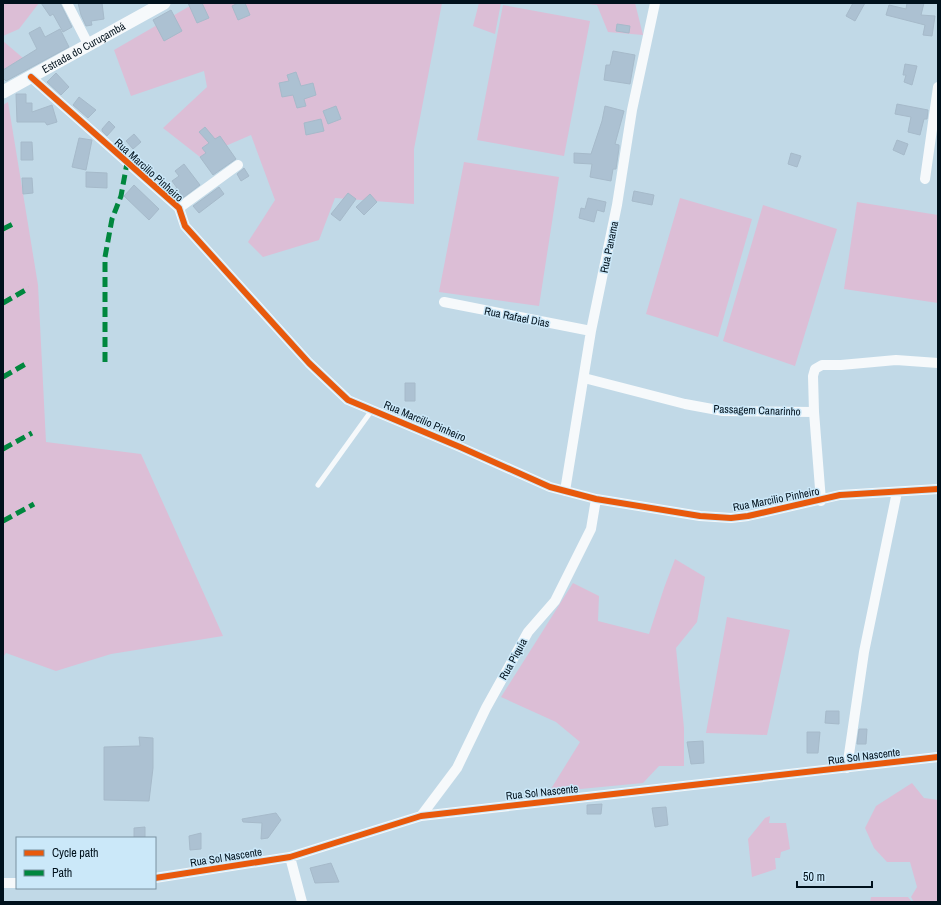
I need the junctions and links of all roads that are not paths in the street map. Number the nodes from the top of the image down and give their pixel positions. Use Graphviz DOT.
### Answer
graph roads {
  1 [pos="67,3"];
  2 [pos="164,3"];
  3 [pos="655,3"];
  4 [pos="147,7"];
  5 [pos="88,44"];
  6 [pos="31,77"];
  7 [pos="938,88"];
  8 [pos="3,92"];
  9 [pos="238,165"];
  10 [pos="925,179"];
  11 [pos="178,208"];
  12 [pos="444,302"];
  13 [pos="591,331"];
  14 [pos="938,363"];
  15 [pos="584,378"];
  16 [pos="372,410"];
  17 [pos="814,412"];
  18 [pos="318,485"];
  19 [pos="938,489"];
  20 [pos="565,491"];
  21 [pos="897,492"];
  22 [pos="596,499"];
  23 [pos="821,501"];
  24 [pos="938,757"];
  25 [pos="847,768"];
  26 [pos="421,816"];
  27 [pos="290,857"];
  28 [pos="156,878"];
  29 [pos="3,883"];
  30 [pos="16,883"];
  31 [pos="302,902"];
  1 -- 5 [label="street"];
  2 -- 4 [label="street, Estrada do Curuçambá"];
  3 -- 13 [label="street, Rua Panama"];
  4 -- 5 [label="street, Estrada do Curuçambá"];
  5 -- 6 [label="street, Estrada do Curuçambá"];
  6 -- 8 [label="street, Estrada do Curuçambá"];
  6 -- 11 [label="street, Rua Marcilio Pinheiro"];
  7 -- 10 [label="street"];
  9 -- 11 [label="street"];
  11 -- 16 [label="street, Rua Marcilio Pinheiro"];
  12 -- 13 [label="street, Rua Rafael Dias"];
  13 -- 15 [label="street, Rua Panama"];
  14 -- 17 [label="street, Passagem Canarinho"];
  15 -- 17 [label="street, Passagem Canarinho"];
  15 -- 20 [label="street, Rua Panama"];
  16 -- 18 [label="lane"];
  16 -- 20 [label="street, Rua Marcilio Pinheiro"];
  17 -- 23 [label="street"];
  19 -- 21 [label="street, Rua Marcilio Pinheiro"];
  20 -- 22 [label="street, Rua Marcilio Pinheiro"];
  21 -- 23 [label="street, Rua Marcilio Pinheiro"];
  21 -- 25 [label="street"];
  22 -- 23 [label="street, Rua Marcilio Pinheiro"];
  22 -- 26 [label="street, Rua Piquia"];
  24 -- 25 [label="street, Rua Sol Nascente"];
  25 -- 26 [label="street, Rua Sol Nascente"];
  26 -- 27 [label="street, Rua Sol Nascente"];
  27 -- 28 [label="street, Rua Sol Nascente"];
  27 -- 31 [label="street"];
  29 -- 30 [label="street"];
}
